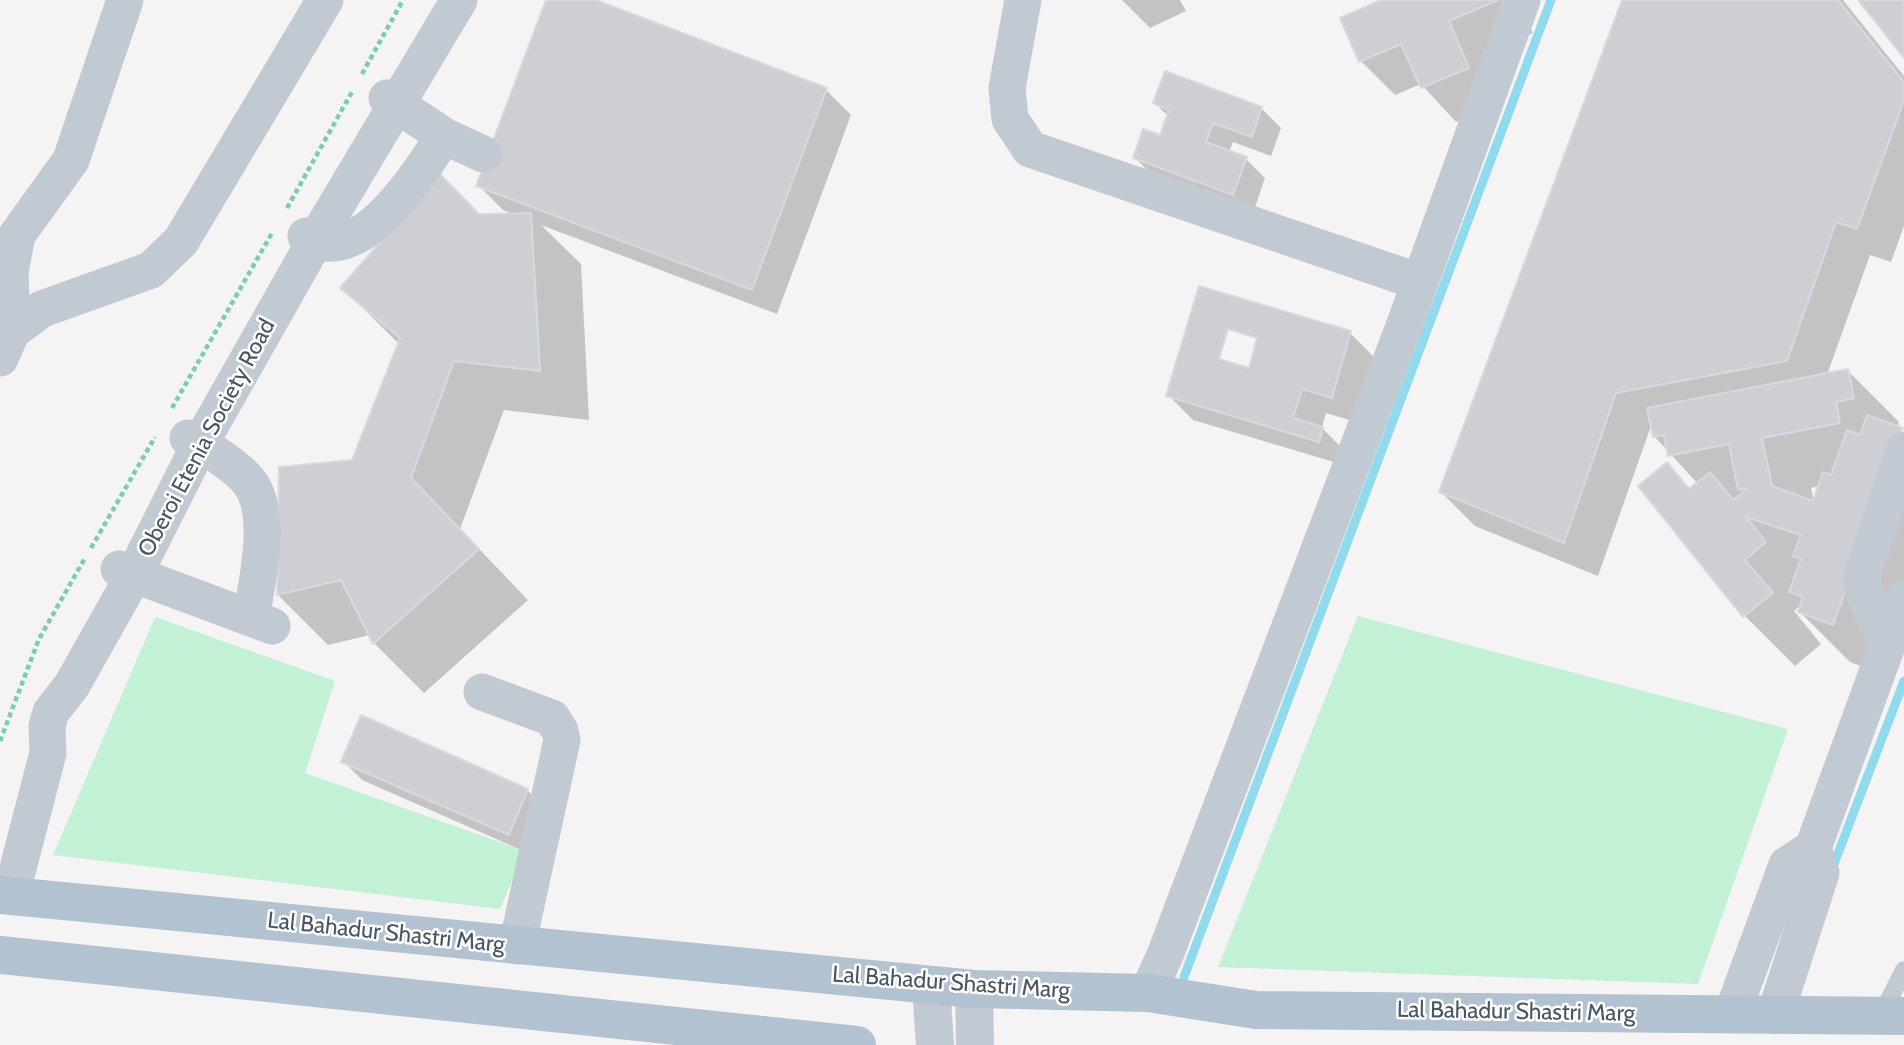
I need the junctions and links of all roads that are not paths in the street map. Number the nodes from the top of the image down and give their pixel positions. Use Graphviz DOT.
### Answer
graph roads {
  1 [pos="125,0"];
  2 [pos="325,0"];
  3 [pos="445,0"];
  4 [pos="459,0"];
  5 [pos="1023,0"];
  6 [pos="1522,0"];
  7 [pos="392,101"];
  8 [pos="444,136"];
  9 [pos="483,154"];
  10 [pos="294,230"];
  11 [pos="1420,282"];
  12 [pos="6,345"];
  13 [pos="179,431"];
  14 [pos="1904,451"];
  15 [pos="127,572"];
  16 [pos="1904,598"];
  17 [pos="1887,646"];
  18 [pos="482,692"];
  19 [pos="42,724"];
  20 [pos="0,838"];
  21 [pos="1813,848"];
  22 [pos="6,895"];
  23 [pos="517,946"];
  24 [pos="0,955"];
  25 [pos="1904,970"];
  26 [pos="932,986"];
  27 [pos="974,989"];
  28 [pos="1148,993"];
  29 [pos="1732,1014"];
  30 [pos="1775,1014"];
  31 [pos="1893,1015"];
  32 [pos="804,1042"];
  33 [pos="857,1045"];
  34 [pos="935,1045"];
  35 [pos="975,1045"];
  1 -- 12 [label="street"];
  2 -- 12 [label="street"];
  3 -- 7 [label="street"];
  4 -- 7 [label="street, Oberoi Etenia Society Road"];
  5 -- 11 [label="street"];
  6 -- 11 [label="street"];
  7 -- 8 [label="street"];
  7 -- 10 [label="street, Oberoi Etenia Society Road"];
  8 -- 9 [label="street"];
  8 -- 10 [label="street"];
  10 -- 13 [label="street, Oberoi Etenia Society Road"];
  11 -- 28 [label="street"];
  13 -- 15 [label="street, Oberoi Etenia Society Road"];
  13 -- 15 [label="street"];
  14 -- 17 [label="street"];
  15 -- 19 [label="street, Oberoi Etenia Society Road"];
  16 -- 17 [label="street"];
  17 -- 21 [label="street"];
  18 -- 23 [label="street"];
  19 -- 20 [label="street"];
  19 -- 22 [label="street, Oberoi Etenia Society Road"];
  21 -- 29 [label="street"];
  21 -- 30 [label="street"];
  22 -- 23 [label="main road, Lal Bahadur Shastri Marg"];
  23 -- 26 [label="main road, Lal Bahadur Shastri Marg"];
  24 -- 32 [label="main road"];
  25 -- 31 [label="lane"];
  26 -- 27 [label="main road, Lal Bahadur Shastri Marg"];
  26 -- 34 [label="street"];
  27 -- 28 [label="main road, Lal Bahadur Shastri Marg"];
  27 -- 35 [label="street"];
  28 -- 29 [label="main road, Lal Bahadur Shastri Marg"];
  29 -- 30 [label="main road, Lal Bahadur Shastri Marg"];
  30 -- 31 [label="main road, Lal Bahadur Shastri Marg"];
  32 -- 33 [label="main road"];
}
